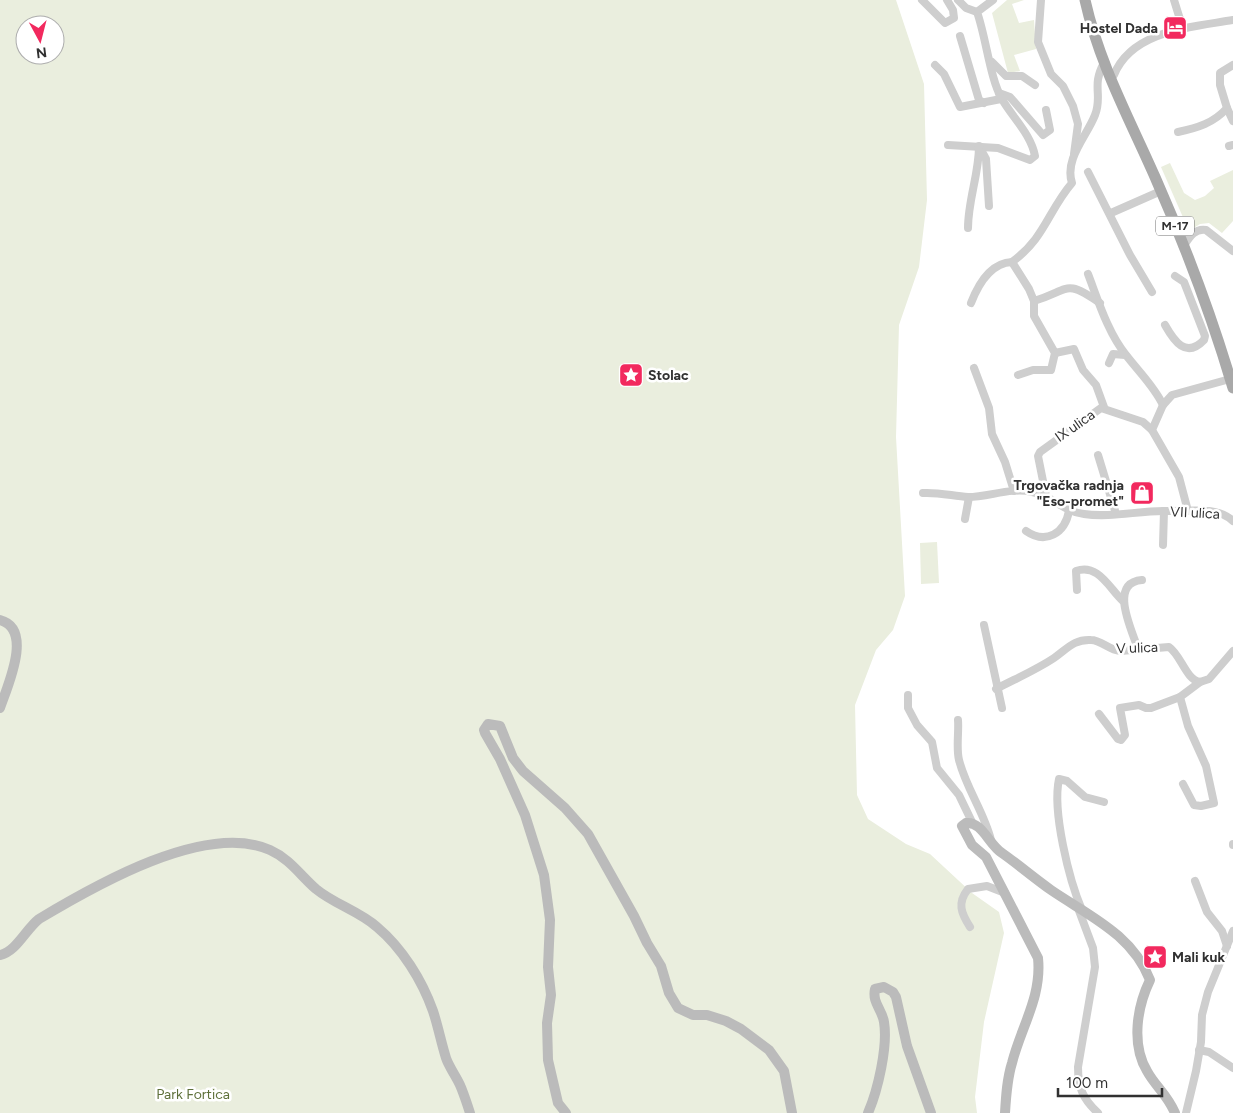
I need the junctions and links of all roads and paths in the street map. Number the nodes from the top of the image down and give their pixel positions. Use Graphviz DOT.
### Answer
graph roads {
  1 [pos="922,0"];
  2 [pos="947,0"];
  3 [pos="993,0"];
  4 [pos="1041,0"];
  5 [pos="1085,0"];
  6 [pos="1174,0"];
  7 [pos="958,1"];
  8 [pos="977,12"];
  9 [pos="1233,20"];
  10 [pos="1183,29"];
  11 [pos="960,36"];
  12 [pos="990,60"];
  13 [pos="1104,63"];
  14 [pos="935,65"];
  15 [pos="1233,65"];
  16 [pos="1114,74"];
  17 [pos="1107,80"];
  18 [pos="1035,84"];
  19 [pos="1000,96"];
  20 [pos="984,103"];
  21 [pos="1227,108"];
  22 [pos="1046,110"];
  23 [pos="1233,121"];
  24 [pos="1178,132"];
  25 [pos="948,145"];
  26 [pos="979,146"];
  27 [pos="1074,155"];
  28 [pos="1088,172"];
  29 [pos="1161,191"];
  30 [pos="989,206"];
  31 [pos="1111,214"];
  32 [pos="968,228"];
  33 [pos="1183,247"];
  34 [pos="1233,251"];
  35 [pos="1012,262"];
  36 [pos="1088,274"];
  37 [pos="1175,276"];
  38 [pos="1152,292"];
  39 [pos="1034,301"];
  40 [pos="971,303"];
  41 [pos="1100,303"];
  42 [pos="1205,321"];
  43 [pos="1164,325"];
  44 [pos="1055,352"];
  45 [pos="1126,355"];
  46 [pos="1109,363"];
  47 [pos="974,368"];
  48 [pos="1018,376"];
  49 [pos="1232,384"];
  50 [pos="1164,405"];
  51 [pos="1104,407"];
  52 [pos="1152,430"];
  53 [pos="1098,455"];
  54 [pos="1014,491"];
  55 [pos="922,493"];
  56 [pos="1046,496"];
  57 [pos="969,497"];
  58 [pos="1069,511"];
  59 [pos="1188,511"];
  60 [pos="1164,512"];
  61 [pos="1116,514"];
  62 [pos="965,519"];
  63 [pos="1233,520"];
  64 [pos="1026,531"];
  65 [pos="1163,545"];
  66 [pos="1142,580"];
  67 [pos="1077,590"];
  68 [pos="1123,601"];
  69 [pos="0,620"];
  70 [pos="984,626"];
  71 [pos="1138,649"];
  72 [pos="1233,652"];
  73 [pos="1200,682"];
  74 [pos="996,689"];
  75 [pos="908,695"];
  76 [pos="1180,697"];
  77 [pos="0,708"];
  78 [pos="1002,708"];
  79 [pos="1099,714"];
  80 [pos="958,720"];
  81 [pos="1184,784"];
  82 [pos="1104,802"];
  83 [pos="972,822"];
  84 [pos="992,844"];
  85 [pos="1195,881"];
  86 [pos="1006,894"];
  87 [pos="1080,910"];
  88 [pos="970,927"];
  89 [pos="1233,931"];
  90 [pos="1227,946"];
  91 [pos="0,955"];
  92 [pos="1199,1050"];
  93 [pos="1233,1068"];
  94 [pos="470,1113"];
  95 [pos="566,1113"];
  96 [pos="792,1113"];
  97 [pos="868,1113"];
  98 [pos="931,1113"];
  99 [pos="1006,1113"];
  100 [pos="1098,1113"];
  101 [pos="1175,1113"];
  102 [pos="1186,1113"];
  1 -- 2 [label="street"];
  3 -- 8 [label="street"];
  4 -- 27 [label="street"];
  5 -- 13 [label="main road, M-17"];
  6 -- 10 [label="street"];
  7 -- 8 [label="street"];
  8 -- 12 [label="street"];
  9 -- 10 [label="street"];
  10 -- 16 [label="street"];
  11 -- 20 [label="street"];
  12 -- 18 [label="street"];
  12 -- 19 [label="street"];
  13 -- 17 [label="street"];
  13 -- 27 [label="street"];
  13 -- 29 [label="main road, M-17"];
  14 -- 20 [label="street"];
  15 -- 21 [label="street"];
  19 -- 20 [label="street"];
  19 -- 22 [label="street"];
  19 -- 26 [label="street"];
  21 -- 23 [label="street"];
  21 -- 24 [label="street"];
  25 -- 26 [label="street"];
  26 -- 30 [label="street"];
  26 -- 32 [label="street"];
  27 -- 35 [label="street"];
  28 -- 31 [label="street"];
  29 -- 31 [label="street"];
  29 -- 33 [label="main road, M-17"];
  31 -- 38 [label="street"];
  33 -- 34 [label="street"];
  33 -- 42 [label="main road, M-17"];
  35 -- 39 [label="street"];
  35 -- 40 [label="street"];
  36 -- 41 [label="street"];
  37 -- 42 [label="street"];
  39 -- 41 [label="street"];
  39 -- 44 [label="street"];
  41 -- 45 [label="street"];
  42 -- 43 [label="street"];
  42 -- 49 [label="main road, M-17"];
  44 -- 48 [label="street"];
  44 -- 51 [label="street"];
  45 -- 46 [label="street"];
  45 -- 50 [label="street"];
  47 -- 54 [label="street"];
  49 -- 50 [label="street"];
  50 -- 52 [label="street"];
  51 -- 52 [label="street, IX ulica"];
  51 -- 56 [label="street, IX ulica"];
  52 -- 59 [label="street"];
  53 -- 61 [label="street"];
  54 -- 56 [label="street, VII ulica"];
  54 -- 57 [label="street, VII ulica"];
  55 -- 57 [label="street, VII ulica"];
  56 -- 58 [label="street, VII ulica"];
  57 -- 62 [label="street"];
  58 -- 61 [label="street, VII ulica"];
  58 -- 64 [label="street"];
  59 -- 60 [label="street, VII ulica"];
  59 -- 63 [label="street, VII ulica"];
  60 -- 61 [label="street, VII ulica"];
  60 -- 65 [label="street"];
  66 -- 68 [label="street"];
  67 -- 68 [label="street"];
  68 -- 71 [label="street"];
  69 -- 77 [label="street"];
  70 -- 74 [label="street"];
  71 -- 73 [label="street, V ulica"];
  71 -- 74 [label="street, V ulica"];
  72 -- 73 [label="street"];
  73 -- 76 [label="street"];
  74 -- 78 [label="street"];
  75 -- 83 [label="street"];
  76 -- 79 [label="street"];
  76 -- 81 [label="street"];
  80 -- 84 [label="street"];
  82 -- 87 [label="street"];
  83 -- 84 [label="street"];
  83 -- 86 [label="street"];
  84 -- 87 [label="street"];
  85 -- 90 [label="street"];
  86 -- 88 [label="street"];
  86 -- 99 [label="street"];
  87 -- 100 [label="street"];
  87 -- 101 [label="street"];
  89 -- 90 [label="street"];
  90 -- 92 [label="street"];
  91 -- 94 [label="street"];
  92 -- 93 [label="street"];
  92 -- 102 [label="street"];
  95 -- 96 [label="street"];
  97 -- 98 [label="street"];
}
